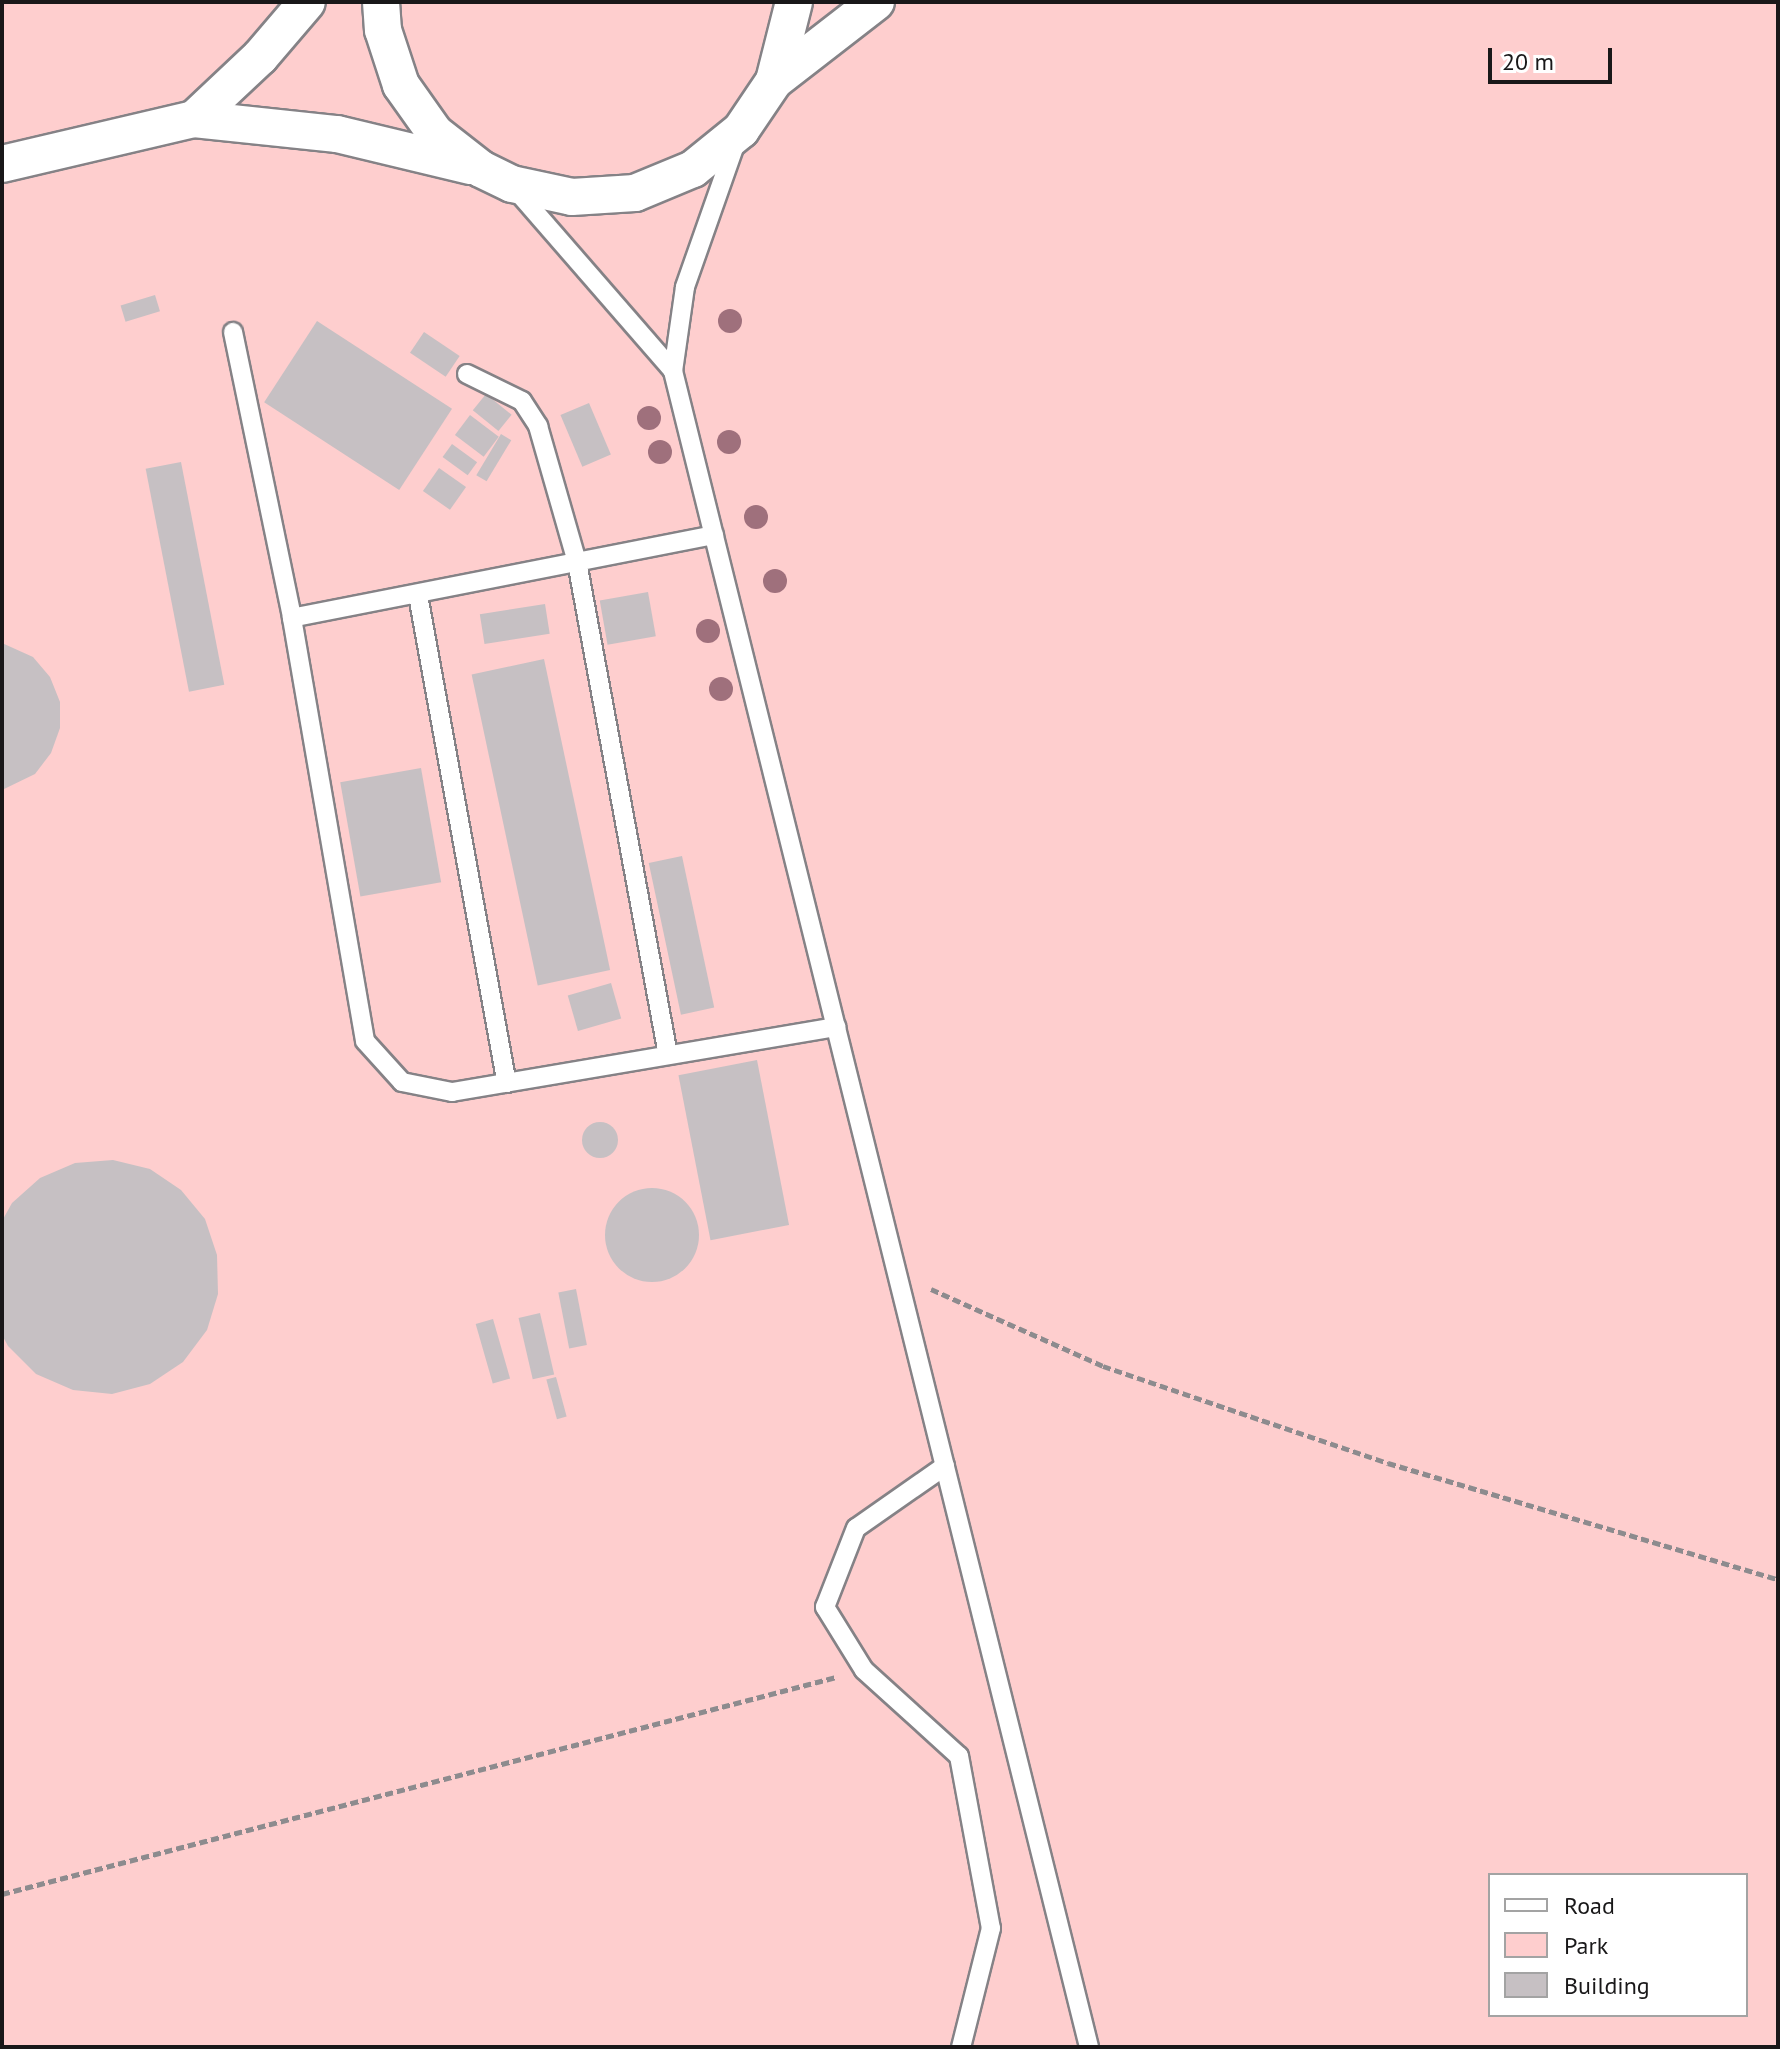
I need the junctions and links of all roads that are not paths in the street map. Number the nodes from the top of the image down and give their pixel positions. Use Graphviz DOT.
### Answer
graph roads {
  1 [pos="307,2"];
  2 [pos="381,2"];
  3 [pos="794,2"];
  4 [pos="876,2"];
  5 [pos="774,81"];
  6 [pos="194,119"];
  7 [pos="741,130"];
  8 [pos="2,164"];
  9 [pos="496,176"];
  10 [pos="233,332"];
  11 [pos="673,371"];
  12 [pos="467,374"];
  13 [pos="714,535"];
  14 [pos="577,562"];
  15 [pos="418,595"];
  16 [pos="292,618"];
  17 [pos="837,1027"];
  18 [pos="668,1055"];
  19 [pos="507,1083"];
  20 [pos="945,1466"];
  21 [pos="961,2047"];
  22 [pos="1089,2047"];
  1 -- 6 [label="street"];
  2 -- 9 [label="street"];
  3 -- 5 [label="street"];
  4 -- 5 [label="street"];
  5 -- 7 [label="street"];
  6 -- 8 [label="street"];
  6 -- 9 [label="street"];
  7 -- 9 [label="street"];
  7 -- 11 [label="lane"];
  9 -- 11 [label="lane"];
  10 -- 16 [label="lane"];
  11 -- 13 [label="lane"];
  12 -- 14 [label="lane"];
  13 -- 14 [label="lane"];
  13 -- 17 [label="lane"];
  14 -- 15 [label="lane"];
  14 -- 18 [label="lane"];
  15 -- 16 [label="lane"];
  15 -- 19 [label="lane"];
  16 -- 19 [label="lane"];
  17 -- 18 [label="lane"];
  17 -- 20 [label="lane"];
  18 -- 19 [label="lane"];
  20 -- 21 [label="lane"];
  20 -- 22 [label="lane"];
}
